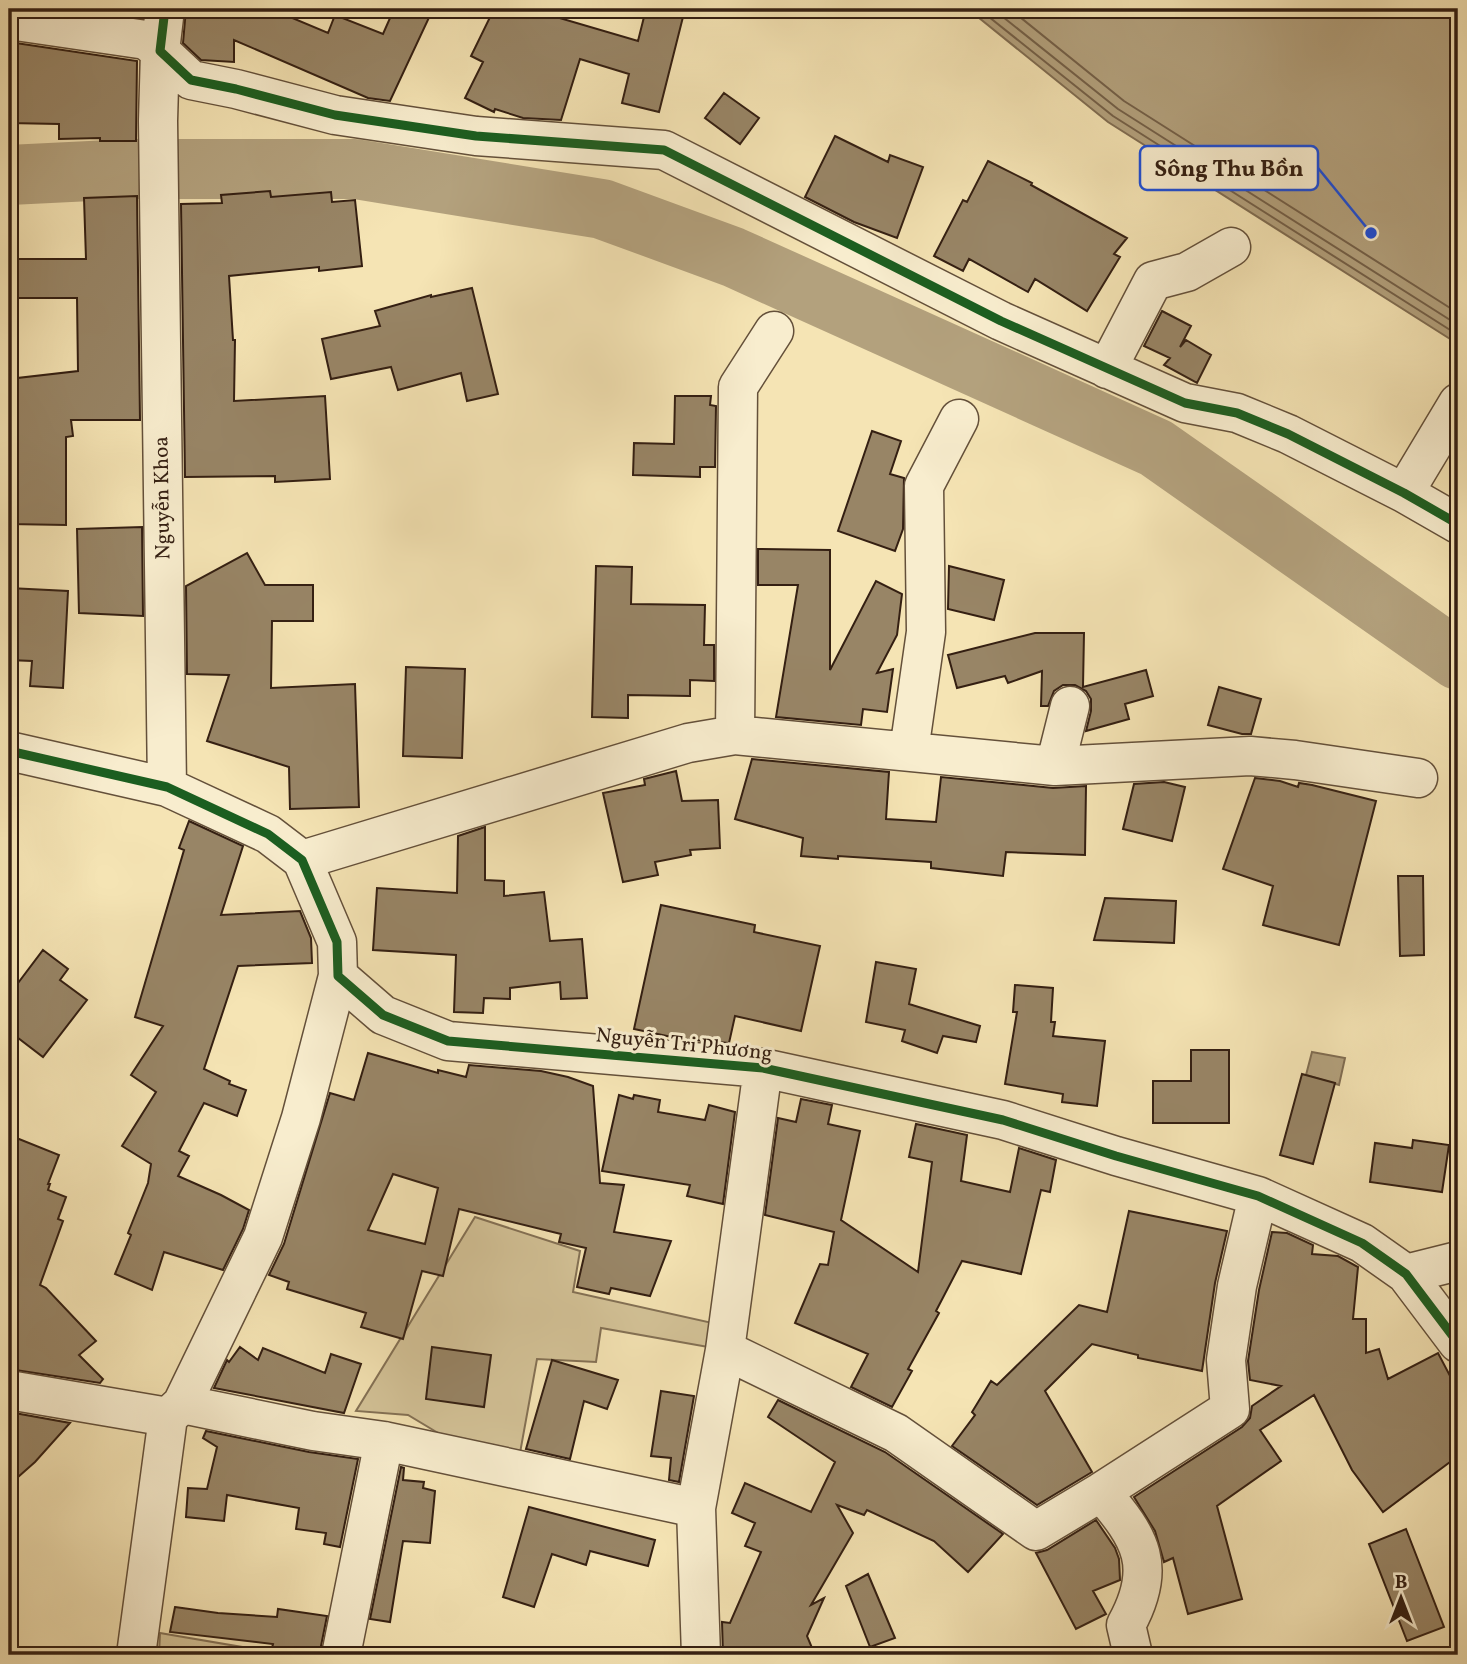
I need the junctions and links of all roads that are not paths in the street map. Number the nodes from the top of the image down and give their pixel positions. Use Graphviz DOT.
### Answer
graph roads {
  1 [pos="165,9"];
  2 [pos="9,20"];
  3 [pos="160,51"];
  4 [pos="1231,247"];
  5 [pos="774,331"];
  6 [pos="1107,369"];
  7 [pos="1458,403"];
  8 [pos="958,419"];
  9 [pos="1404,493"];
  10 [pos="1458,524"];
  11 [pos="1070,706"];
  12 [pos="735,735"];
  13 [pos="9,751"];
  14 [pos="909,751"];
  15 [pos="1055,766"];
  16 [pos="1419,778"];
  17 [pos="167,787"];
  18 [pos="302,860"];
  19 [pos="338,976"];
  20 [pos="763,1068"];
  21 [pos="1258,1196"];
  22 [pos="1458,1261"];
  23 [pos="1406,1274"];
  24 [pos="1458,1343"];
  25 [pos="725,1350"];
  26 [pos="9,1390"];
  27 [pos="175,1411"];
  28 [pos="384,1441"];
  29 [pos="1101,1492"];
  30 [pos="696,1508"];
  31 [pos="136,1655"];
  32 [pos="341,1655"];
  33 [pos="701,1655"];
  34 [pos="1133,1655"];
  1 -- 3 [label="street"];
  2 -- 3 [label="street"];
  3 -- 6 [label="street"];
  3 -- 17 [label="street, Nguyễn Khoa"];
  4 -- 6 [label="street"];
  5 -- 12 [label="street"];
  6 -- 9 [label="street"];
  7 -- 9 [label="street"];
  8 -- 14 [label="street"];
  9 -- 10 [label="street"];
  11 -- 15 [label="street"];
  12 -- 14 [label="street"];
  12 -- 18 [label="street"];
  13 -- 17 [label="street"];
  14 -- 15 [label="street"];
  15 -- 16 [label="street"];
  17 -- 18 [label="street"];
  18 -- 19 [label="street"];
  19 -- 20 [label="street, Nguyễn Tri Phương"];
  19 -- 27 [label="street"];
  20 -- 21 [label="street, Nguyễn Tri Phương"];
  20 -- 25 [label="street"];
  21 -- 23 [label="street, Nguyễn Tri Phương"];
  21 -- 29 [label="street"];
  22 -- 23 [label="street"];
  23 -- 24 [label="street, Nguyễn Tri Phương"];
  25 -- 29 [label="street"];
  25 -- 30 [label="street"];
  26 -- 27 [label="street"];
  27 -- 28 [label="street"];
  27 -- 31 [label="street"];
  28 -- 30 [label="street"];
  28 -- 32 [label="street"];
  29 -- 34 [label="street"];
  30 -- 33 [label="street"];
}
